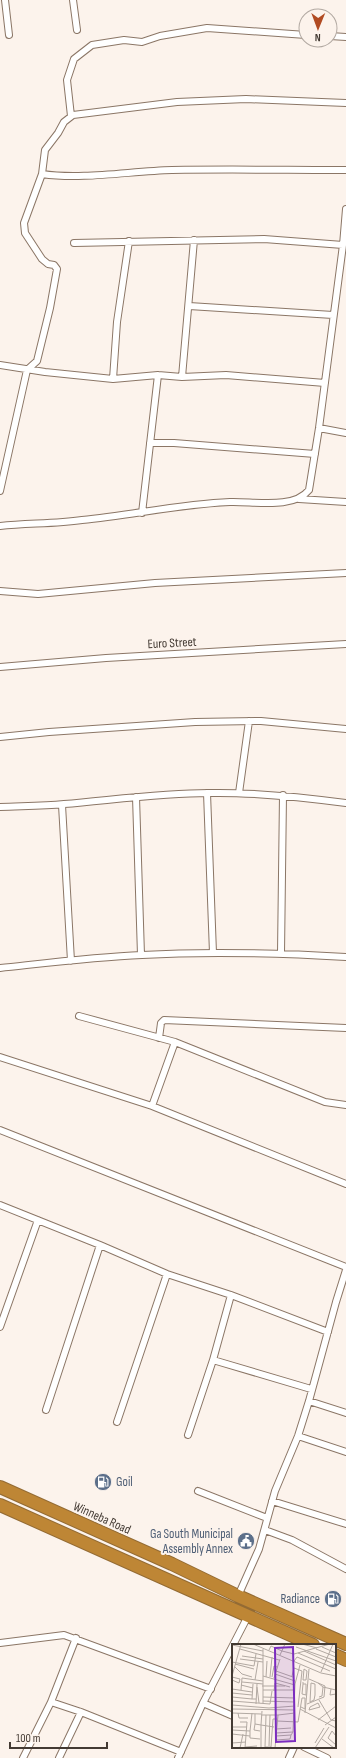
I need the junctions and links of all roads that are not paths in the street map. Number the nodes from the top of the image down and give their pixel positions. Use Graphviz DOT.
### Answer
graph roads {
  1 [pos="5,0"];
  2 [pos="73,0"];
  3 [pos="77,30"];
  4 [pos="298,34"];
  5 [pos="9,35"];
  6 [pos="346,103"];
  7 [pos="71,116"];
  8 [pos="346,170"];
  9 [pos="42,174"];
  10 [pos="346,209"];
  11 [pos="194,240"];
  12 [pos="129,241"];
  13 [pos="74,243"];
  14 [pos="343,245"];
  15 [pos="338,280"];
  16 [pos="346,281"];
  17 [pos="189,306"];
  18 [pos="332,315"];
  19 [pos="0,365"];
  20 [pos="27,370"];
  21 [pos="158,375"];
  22 [pos="182,376"];
  23 [pos="113,379"];
  24 [pos="325,383"];
  25 [pos="319,428"];
  26 [pos="346,433"];
  27 [pos="150,443"];
  28 [pos="315,454"];
  29 [pos="0,491"];
  30 [pos="299,499"];
  31 [pos="346,502"];
  32 [pos="142,513"];
  33 [pos="0,526"];
  34 [pos="346,573"];
  35 [pos="0,591"];
  36 [pos="346,644"];
  37 [pos="0,667"];
  38 [pos="249,721"];
  39 [pos="346,729"];
  40 [pos="0,737"];
  41 [pos="207,793"];
  42 [pos="240,793"];
  43 [pos="282,795"];
  44 [pos="136,797"];
  45 [pos="346,802"];
  46 [pos="62,805"];
  47 [pos="0,808"];
  48 [pos="213,953"];
  49 [pos="281,953"];
  50 [pos="141,955"];
  51 [pos="346,957"];
  52 [pos="71,961"];
  53 [pos="0,968"];
  54 [pos="79,1016"];
  55 [pos="346,1028"];
  56 [pos="159,1038"];
  57 [pos="175,1042"];
  58 [pos="0,1057"];
  59 [pos="346,1105"];
  60 [pos="152,1106"];
  61 [pos="0,1130"];
  62 [pos="346,1184"];
  63 [pos="0,1205"];
  64 [pos="38,1220"];
  65 [pos="100,1245"];
  66 [pos="346,1267"];
  67 [pos="346,1270"];
  68 [pos="167,1274"];
  69 [pos="231,1295"];
  70 [pos="0,1327"];
  71 [pos="328,1332"];
  72 [pos="213,1360"];
  73 [pos="311,1389"];
  74 [pos="309,1401"];
  75 [pos="46,1410"];
  76 [pos="346,1413"];
  77 [pos="117,1422"];
  78 [pos="188,1435"];
  79 [pos="298,1436"];
  80 [pos="346,1452"];
  81 [pos="0,1488"];
  82 [pos="198,1491"];
  83 [pos="272,1501"];
  84 [pos="0,1505"];
  85 [pos="267,1518"];
  86 [pos="346,1524"];
  87 [pos="265,1530"];
  88 [pos="172,1564"];
  89 [pos="346,1569"];
  90 [pos="164,1579"];
  91 [pos="238,1596"];
  92 [pos="248,1616"];
  93 [pos="76,1638"];
  94 [pos="0,1642"];
  95 [pos="234,1644"];
  96 [pos="311,1644"];
  97 [pos="346,1644"];
  98 [pos="232,1647"];
  99 [pos="336,1655"];
  100 [pos="346,1660"];
  101 [pos="211,1688"];
  102 [pos="51,1702"];
  103 [pos="203,1703"];
  104 [pos="81,1712"];
  105 [pos="232,1716"];
  106 [pos="294,1748"];
  107 [pos="306,1748"];
  108 [pos="180,1755"];
  109 [pos="23,1758"];
  110 [pos="59,1758"];
  111 [pos="289,1758"];
  112 [pos="327,1758"];
  1 -- 5 [label="street"];
  2 -- 3 [label="street"];
  4 -- 7 [label="street"];
  6 -- 7 [label="street"];
  7 -- 9 [label="street"];
  8 -- 9 [label="street"];
  9 -- 20 [label="street"];
  10 -- 14 [label="street"];
  11 -- 12 [label="street"];
  11 -- 14 [label="street"];
  11 -- 17 [label="street"];
  12 -- 13 [label="street"];
  12 -- 23 [label="street"];
  14 -- 15 [label="street"];
  15 -- 16 [label="street"];
  15 -- 18 [label="street"];
  17 -- 18 [label="street"];
  17 -- 22 [label="street"];
  18 -- 24 [label="street"];
  19 -- 20 [label="street"];
  20 -- 23 [label="street"];
  20 -- 29 [label="street"];
  21 -- 22 [label="street"];
  21 -- 23 [label="street"];
  21 -- 27 [label="street"];
  22 -- 24 [label="street"];
  24 -- 25 [label="street"];
  25 -- 26 [label="street"];
  25 -- 28 [label="street"];
  27 -- 28 [label="street"];
  27 -- 32 [label="street"];
  28 -- 30 [label="street"];
  30 -- 31 [label="street"];
  30 -- 32 [label="street"];
  32 -- 33 [label="street"];
  34 -- 35 [label="street"];
  36 -- 37 [label="street, Euro Street"];
  38 -- 39 [label="street"];
  38 -- 40 [label="street"];
  38 -- 42 [label="street"];
  41 -- 42 [label="street"];
  41 -- 44 [label="street"];
  41 -- 48 [label="street"];
  42 -- 43 [label="street"];
  43 -- 45 [label="street"];
  43 -- 49 [label="street"];
  44 -- 46 [label="street"];
  44 -- 50 [label="street"];
  46 -- 47 [label="street"];
  46 -- 52 [label="street"];
  48 -- 49 [label="street"];
  48 -- 50 [label="street"];
  49 -- 51 [label="street"];
  50 -- 52 [label="street"];
  52 -- 53 [label="street"];
  54 -- 56 [label="street"];
  55 -- 56 [label="street"];
  56 -- 57 [label="street"];
  57 -- 59 [label="street"];
  57 -- 60 [label="street"];
  58 -- 60 [label="street"];
  60 -- 62 [label="street"];
  61 -- 66 [label="street"];
  63 -- 64 [label="street"];
  64 -- 65 [label="street"];
  64 -- 70 [label="street"];
  65 -- 68 [label="street"];
  65 -- 75 [label="street"];
  67 -- 71 [label="street"];
  68 -- 69 [label="street"];
  68 -- 77 [label="street"];
  69 -- 71 [label="street"];
  69 -- 72 [label="street"];
  71 -- 73 [label="street"];
  72 -- 73 [label="street"];
  72 -- 78 [label="street"];
  73 -- 74 [label="street"];
  74 -- 76 [label="street"];
  74 -- 79 [label="street"];
  79 -- 80 [label="street"];
  79 -- 83 [label="street"];
  81 -- 88 [label="highway, Winneba Road"];
  82 -- 85 [label="street"];
  83 -- 85 [label="street"];
  83 -- 86 [label="street"];
  84 -- 90 [label="highway"];
  85 -- 87 [label="street"];
  87 -- 89 [label="street"];
  87 -- 91 [label="street"];
  88 -- 90 [label="highway"];
  88 -- 91 [label="highway, Winneba Road"];
  90 -- 92 [label="highway"];
  91 -- 97 [label="highway, Winneba Road"];
  92 -- 95 [label="street"];
  92 -- 96 [label="highway"];
  93 -- 94 [label="street"];
  93 -- 101 [label="street"];
  93 -- 102 [label="street"];
  98 -- 101 [label="street"];
  99 -- 100 [label="highway"];
  101 -- 103 [label="street"];
  102 -- 104 [label="street"];
  102 -- 109 [label="street"];
  103 -- 105 [label="street"];
  103 -- 108 [label="street"];
  104 -- 108 [label="street"];
  104 -- 110 [label="street"];
  106 -- 111 [label="street"];
  107 -- 112 [label="street"];
}
